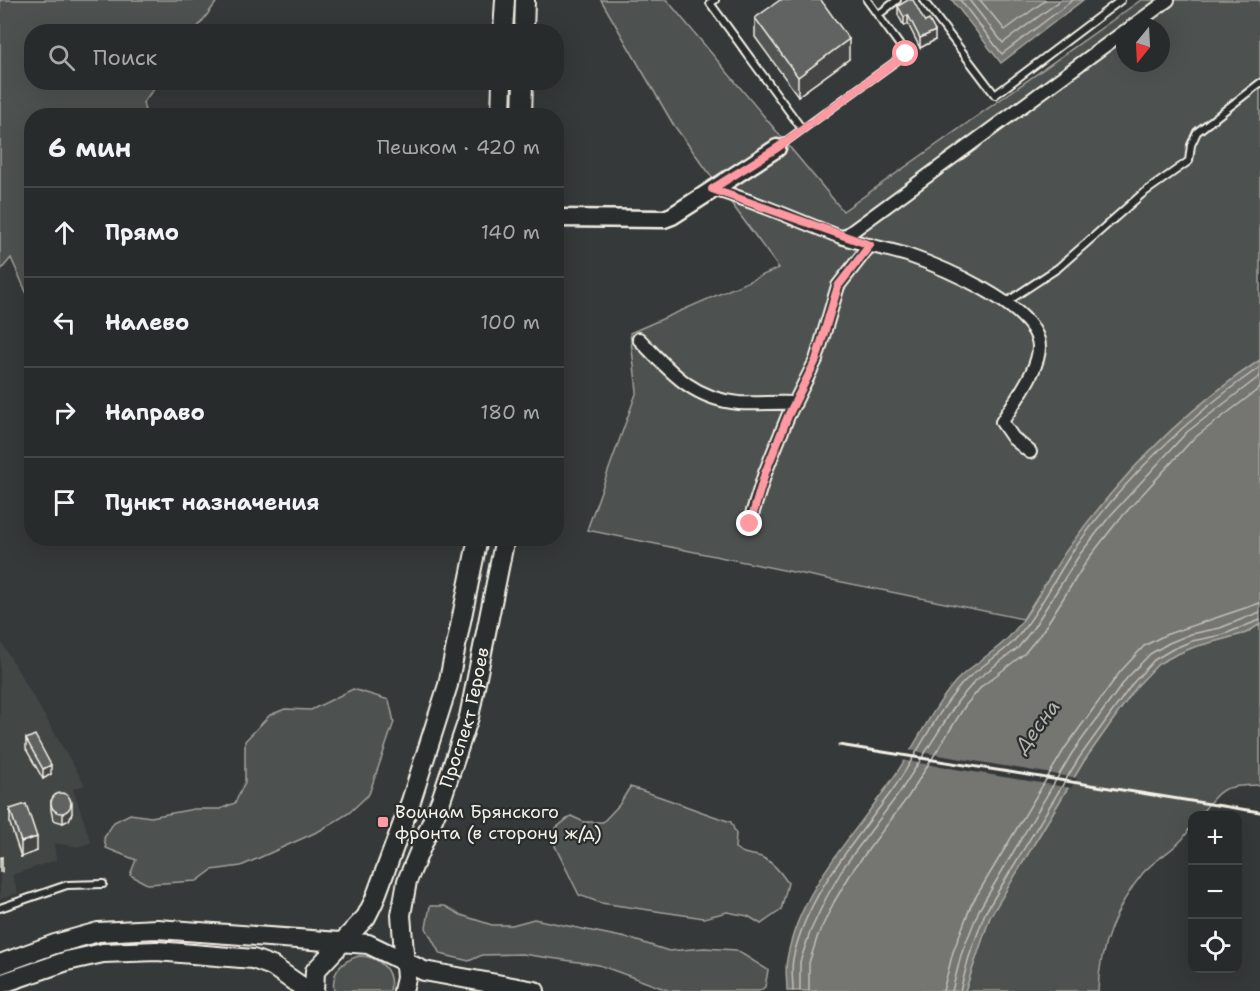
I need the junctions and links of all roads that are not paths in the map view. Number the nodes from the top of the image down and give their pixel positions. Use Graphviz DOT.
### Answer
graph roads {
  1 [pos="505,0"];
  2 [pos="525,0"];
  3 [pos="715,0"];
  4 [pos="867,0"];
  5 [pos="897,0"];
  6 [pos="923,0"];
  7 [pos="1121,0"];
  8 [pos="1168,0"];
  9 [pos="878,15"];
  10 [pos="1143,18"];
  11 [pos="504,24"];
  12 [pos="524,24"];
  13 [pos="1116,38"];
  14 [pos="1260,83"];
  15 [pos="502,90"];
  16 [pos="523,90"];
  17 [pos="501,108"];
  18 [pos="522,108"];
  19 [pos="802,129"];
  20 [pos="777,148"];
  21 [pos="712,189"];
  22 [pos="564,218"];
  23 [pos="843,237"];
  24 [pos="870,245"];
  25 [pos="1005,303"];
  26 [pos="639,339"];
  27 [pos="795,403"];
  28 [pos="1030,452"];
  29 [pos="750,524"];
  30 [pos="476,546"];
  31 [pos="504,546"];
  32 [pos="103,884"];
  33 [pos="0,908"];
  34 [pos="340,944"];
  35 [pos="205,953"];
  36 [pos="403,961"];
  37 [pos="0,964"];
  38 [pos="0,984"];
  39 [pos="284,991"];
  40 [pos="308,991"];
  41 [pos="314,991"];
  42 [pos="403,991"];
  43 [pos="535,991"];
  1 -- 11 [label="main road"];
  2 -- 12 [label="main road"];
  3 -- 19 [label="lane"];
  4 -- 9 [label="lane"];
  5 -- 9 [label="lane"];
  6 -- 7 [label="lane"];
  8 -- 10 [label="street"];
  9 -- 19 [label="lane"];
  13 -- 23 [label="street"];
  14 -- 25 [label="lane"];
  15 -- 17 [label="main road"];
  16 -- 18 [label="main road"];
  19 -- 20 [label="lane"];
  20 -- 21 [label="street"];
  21 -- 22 [label="street"];
  21 -- 23 [label="street"];
  23 -- 24 [label="street"];
  24 -- 25 [label="street"];
  24 -- 27 [label="street"];
  25 -- 28 [label="street"];
  26 -- 27 [label="street"];
  27 -- 29 [label="street"];
  30 -- 34 [label="main road, Проспект Героев"];
  31 -- 36 [label="main road, Проспект Героев"];
  32 -- 33 [label="lane"];
  34 -- 36 [label="main road"];
  34 -- 37 [label="main road"];
  34 -- 41 [label="main road, Проспект Героев"];
  35 -- 38 [label="main road"];
  35 -- 39 [label="main road"];
  35 -- 40 [label="main road"];
  36 -- 42 [label="main road, Проспект Героев"];
  36 -- 43 [label="main road"];
}
